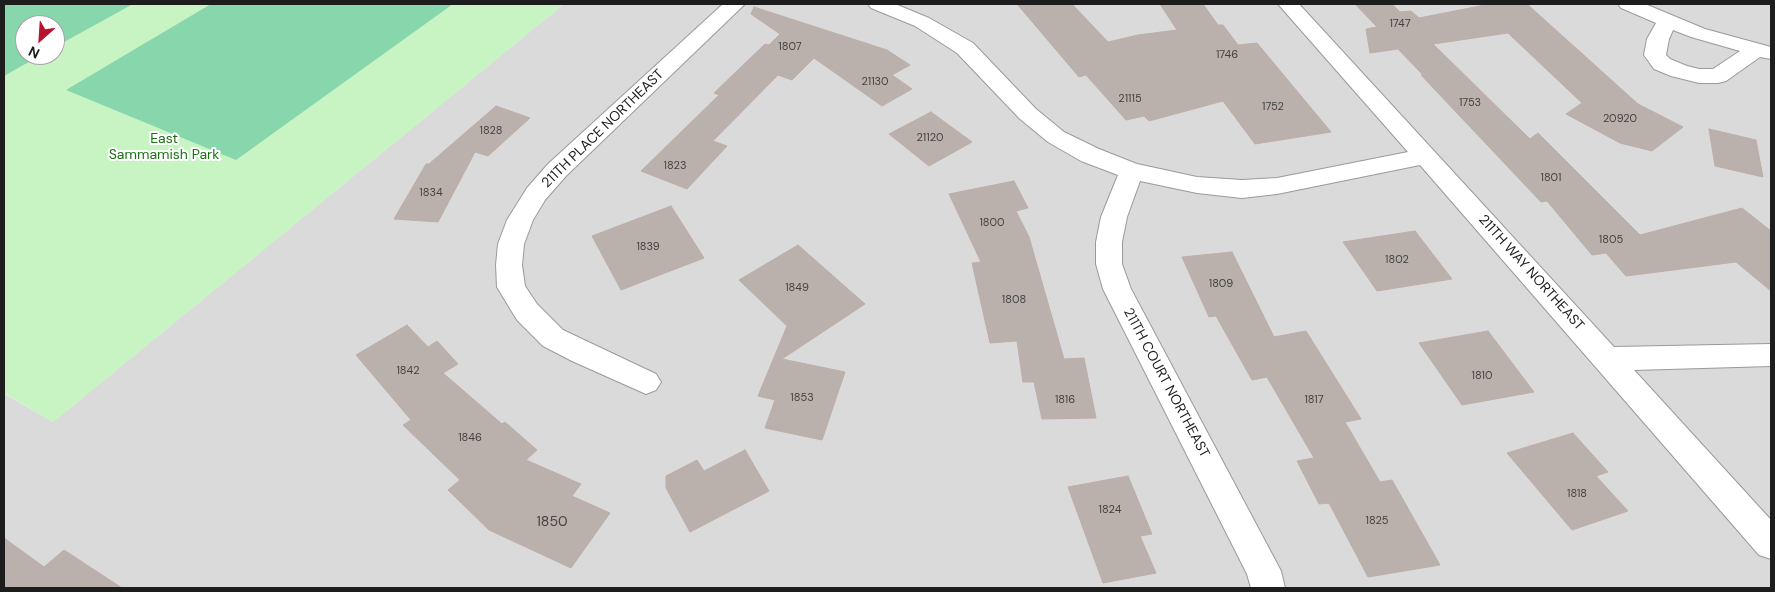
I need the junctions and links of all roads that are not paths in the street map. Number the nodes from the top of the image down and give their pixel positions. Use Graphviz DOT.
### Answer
graph roads {
  1 [pos="735,4"];
  2 [pos="878,4"];
  3 [pos="1288,4"];
  4 [pos="1628,4"];
  5 [pos="1668,21"];
  6 [pos="1764,52"];
  7 [pos="1426,156"];
  8 [pos="1132,171"];
  9 [pos="1771,355"];
  10 [pos="1608,359"];
  11 [pos="646,382"];
  12 [pos="1771,544"];
  13 [pos="1268,588"];
  1 -- 11 [label="street, 211TH PLACE NORTHEAST"];
  2 -- 8 [label="street"];
  3 -- 7 [label="street, 211TH WAY NORTHEAST"];
  4 -- 5 [label="street"];
  5 -- 6 [label="street"];
  5 -- 6 [label="street"];
  7 -- 8 [label="street"];
  7 -- 10 [label="street, 211TH WAY NORTHEAST"];
  8 -- 13 [label="street, 211TH COURT NORTHEAST"];
  9 -- 10 [label="street"];
  10 -- 12 [label="street, 211TH WAY NORTHEAST"];
}
